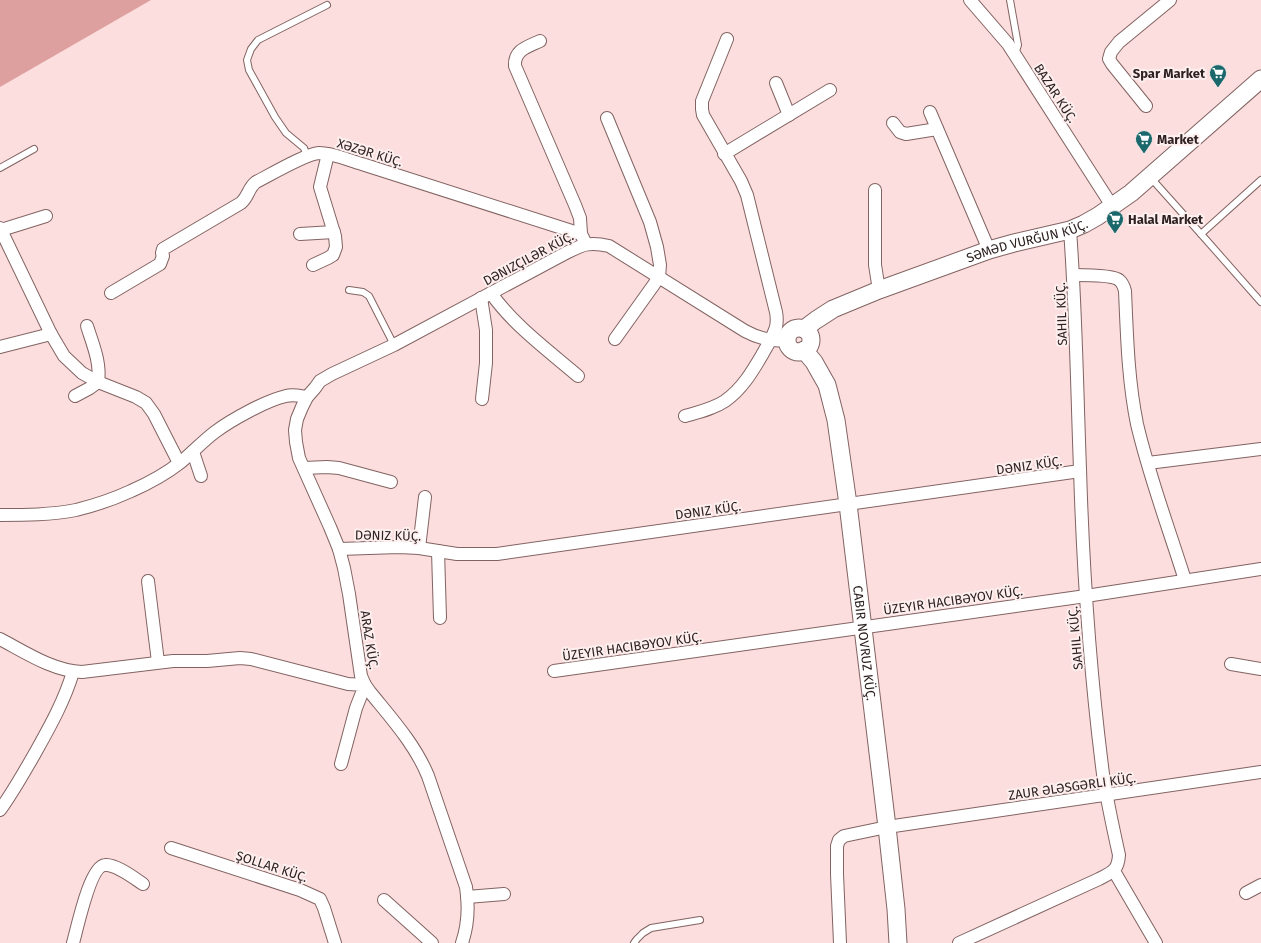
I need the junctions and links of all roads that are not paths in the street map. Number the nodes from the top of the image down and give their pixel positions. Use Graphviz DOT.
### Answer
graph roads {
  1 [pos="970,0"];
  2 [pos="1010,0"];
  3 [pos="1170,0"];
  4 [pos="327,5"];
  5 [pos="727,39"];
  6 [pos="540,41"];
  7 [pos="1015,54"];
  8 [pos="1261,79"];
  9 [pos="776,83"];
  10 [pos="830,90"];
  11 [pos="1146,106"];
  12 [pos="930,112"];
  13 [pos="790,114"];
  14 [pos="607,118"];
  15 [pos="893,123"];
  16 [pos="937,129"];
  17 [pos="34,149"];
  18 [pos="328,154"];
  19 [pos="724,154"];
  20 [pos="307,156"];
  21 [pos="0,168"];
  22 [pos="1150,177"];
  23 [pos="1261,180"];
  24 [pos="875,190"];
  25 [pos="1112,206"];
  26 [pos="46,216"];
  27 [pos="1,230"];
  28 [pos="1070,230"];
  29 [pos="334,232"];
  30 [pos="300,234"];
  31 [pos="1201,234"];
  32 [pos="584,239"];
  33 [pos="4,249"];
  34 [pos="989,250"];
  35 [pos="313,265"];
  36 [pos="1074,275"];
  37 [pos="659,277"];
  38 [pos="349,290"];
  39 [pos="880,290"];
  40 [pos="111,293"];
  41 [pos="486,296"];
  42 [pos="1261,302"];
  43 [pos="87,326"];
  44 [pos="804,329"];
  45 [pos="51,334"];
  46 [pos="615,338"];
  47 [pos="779,340"];
  48 [pos="394,345"];
  49 [pos="0,347"];
  50 [pos="804,350"];
  51 [pos="578,376"];
  52 [pos="98,382"];
  53 [pos="75,396"];
  54 [pos="307,397"];
  55 [pos="482,399"];
  56 [pos="685,416"];
  57 [pos="1261,448"];
  58 [pos="193,452"];
  59 [pos="179,463"];
  60 [pos="1148,463"];
  61 [pos="304,468"];
  62 [pos="1080,471"];
  63 [pos="201,476"];
  64 [pos="391,482"];
  65 [pos="425,497"];
  66 [pos="848,504"];
  67 [pos="0,515"];
  68 [pos="419,548"];
  69 [pos="339,549"];
  70 [pos="438,551"];
  71 [pos="1261,569"];
  72 [pos="1185,580"];
  73 [pos="148,581"];
  74 [pos="1086,596"];
  75 [pos="440,618"];
  76 [pos="863,627"];
  77 [pos="0,639"];
  78 [pos="158,662"];
  79 [pos="1231,664"];
  80 [pos="1261,669"];
  81 [pos="554,671"];
  82 [pos="73,672"];
  83 [pos="365,685"];
  84 [pos="340,764"];
  85 [pos="1261,772"];
  86 [pos="1107,795"];
  87 [pos="0,810"];
  88 [pos="887,827"];
  89 [pos="171,848"];
  90 [pos="1114,871"];
  91 [pos="143,884"];
  92 [pos="1261,885"];
  93 [pos="1246,893"];
  94 [pos="504,894"];
  95 [pos="468,897"];
  96 [pos="384,900"];
  97 [pos="700,920"];
  98 [pos="73,943"];
  99 [pos="334,943"];
  100 [pos="432,943"];
  101 [pos="462,943"];
  102 [pos="634,943"];
  103 [pos="840,943"];
  104 [pos="898,943"];
  105 [pos="959,943"];
  106 [pos="1156,943"];
  1 -- 7 [label="street, BAZAR KÜÇ."];
  2 -- 7 [label="lane"];
  3 -- 11 [label="street"];
  4 -- 20 [label="lane"];
  5 -- 19 [label="street"];
  6 -- 32 [label="street"];
  7 -- 25 [label="street, BAZAR KÜÇ."];
  8 -- 22 [label="main road, SƏMƏD VURĞUN KÜÇ."];
  9 -- 13 [label="street"];
  10 -- 13 [label="street"];
  12 -- 16 [label="street"];
  13 -- 19 [label="street"];
  14 -- 37 [label="street"];
  15 -- 16 [label="street"];
  16 -- 34 [label="street"];
  17 -- 21 [label="lane"];
  18 -- 20 [label="street, XƏZƏR KÜÇ."];
  18 -- 29 [label="street"];
  18 -- 32 [label="street, XƏZƏR KÜÇ."];
  19 -- 47 [label="street"];
  20 -- 40 [label="street, XƏZƏR KÜÇ."];
  22 -- 25 [label="main road, SƏMƏD VURĞUN KÜÇ."];
  22 -- 31 [label="lane"];
  23 -- 31 [label="lane"];
  24 -- 39 [label="street"];
  25 -- 28 [label="main road, SƏMƏD VURĞUN KÜÇ."];
  26 -- 27 [label="street"];
  27 -- 33 [label="street"];
  28 -- 34 [label="main road, SƏMƏD VURĞUN KÜÇ."];
  28 -- 36 [label="street, SAHIL KÜÇ."];
  29 -- 30 [label="street"];
  29 -- 35 [label="street"];
  31 -- 42 [label="lane"];
  32 -- 37 [label="street, DӘNIZÇILӘR KÜÇ."];
  32 -- 41 [label="street, DӘNIZÇILӘR KÜÇ."];
  33 -- 45 [label="street"];
  34 -- 39 [label="main road, SƏMƏD VURĞUN KÜÇ."];
  36 -- 60 [label="street"];
  36 -- 62 [label="street, SAHIL KÜÇ."];
  37 -- 46 [label="street"];
  37 -- 47 [label="street, DӘNIZÇILӘR KÜÇ."];
  38 -- 48 [label="lane"];
  39 -- 44 [label="main road, SƏMƏD VURĞUN KÜÇ."];
  41 -- 48 [label="street, DӘNIZÇILӘR KÜÇ."];
  41 -- 51 [label="street"];
  41 -- 55 [label="street"];
  43 -- 52 [label="street"];
  44 -- 47 [label="main road, SƏMƏD VURĞUN KÜÇ."];
  44 -- 50 [label="main road"];
  45 -- 49 [label="street"];
  45 -- 52 [label="street"];
  47 -- 50 [label="main road"];
  47 -- 56 [label="street"];
  48 -- 54 [label="street, DӘNIZÇILӘR KÜÇ."];
  50 -- 66 [label="main road, CABIR NOVRUZ KÜÇ."];
  52 -- 53 [label="street"];
  52 -- 59 [label="street"];
  54 -- 58 [label="street"];
  54 -- 61 [label="street, ARAZ KÜÇ."];
  57 -- 60 [label="street"];
  58 -- 59 [label="street"];
  58 -- 63 [label="street"];
  59 -- 67 [label="street"];
  60 -- 72 [label="street"];
  61 -- 64 [label="street"];
  61 -- 69 [label="street, ARAZ KÜÇ."];
  62 -- 66 [label="street, DӘNIZ KÜÇ."];
  62 -- 74 [label="street, SAHIL KÜÇ."];
  65 -- 68 [label="street"];
  66 -- 70 [label="street, DӘNIZ KÜÇ."];
  66 -- 76 [label="main road, CABIR NOVRUZ KÜÇ."];
  68 -- 69 [label="street, DӘNIZ KÜÇ."];
  68 -- 70 [label="street, DӘNIZ KÜÇ."];
  69 -- 83 [label="street, ARAZ KÜÇ."];
  70 -- 75 [label="street"];
  71 -- 72 [label="street"];
  72 -- 74 [label="street"];
  73 -- 78 [label="street"];
  74 -- 76 [label="street"];
  74 -- 86 [label="street, SAHIL KÜÇ."];
  76 -- 81 [label="street"];
  76 -- 88 [label="main road, CABIR NOVRUZ KÜÇ."];
  77 -- 82 [label="street"];
  78 -- 82 [label="street"];
  78 -- 83 [label="street"];
  79 -- 80 [label="street"];
  82 -- 87 [label="street"];
  83 -- 84 [label="street"];
  83 -- 95 [label="street, ARAZ KÜÇ."];
  85 -- 86 [label="street, ZAUR ƏLƏSGƏRLI KÜÇ."];
  86 -- 88 [label="street, ZAUR ƏLƏSGƏRLI KÜÇ."];
  86 -- 90 [label="street, SAHIL KÜÇ."];
  88 -- 103 [label="street, ZAUR ƏLƏSGƏRLI KÜÇ."];
  88 -- 104 [label="main road, CABIR NOVRUZ KÜÇ."];
  89 -- 99 [label="street, ŞOLLAR KÜÇ."];
  90 -- 105 [label="street"];
  90 -- 106 [label="street"];
  91 -- 98 [label="street"];
  92 -- 93 [label="street"];
  94 -- 95 [label="street"];
  95 -- 101 [label="street, ARAZ KÜÇ."];
  96 -- 100 [label="street"];
  97 -- 102 [label="lane"];
}
